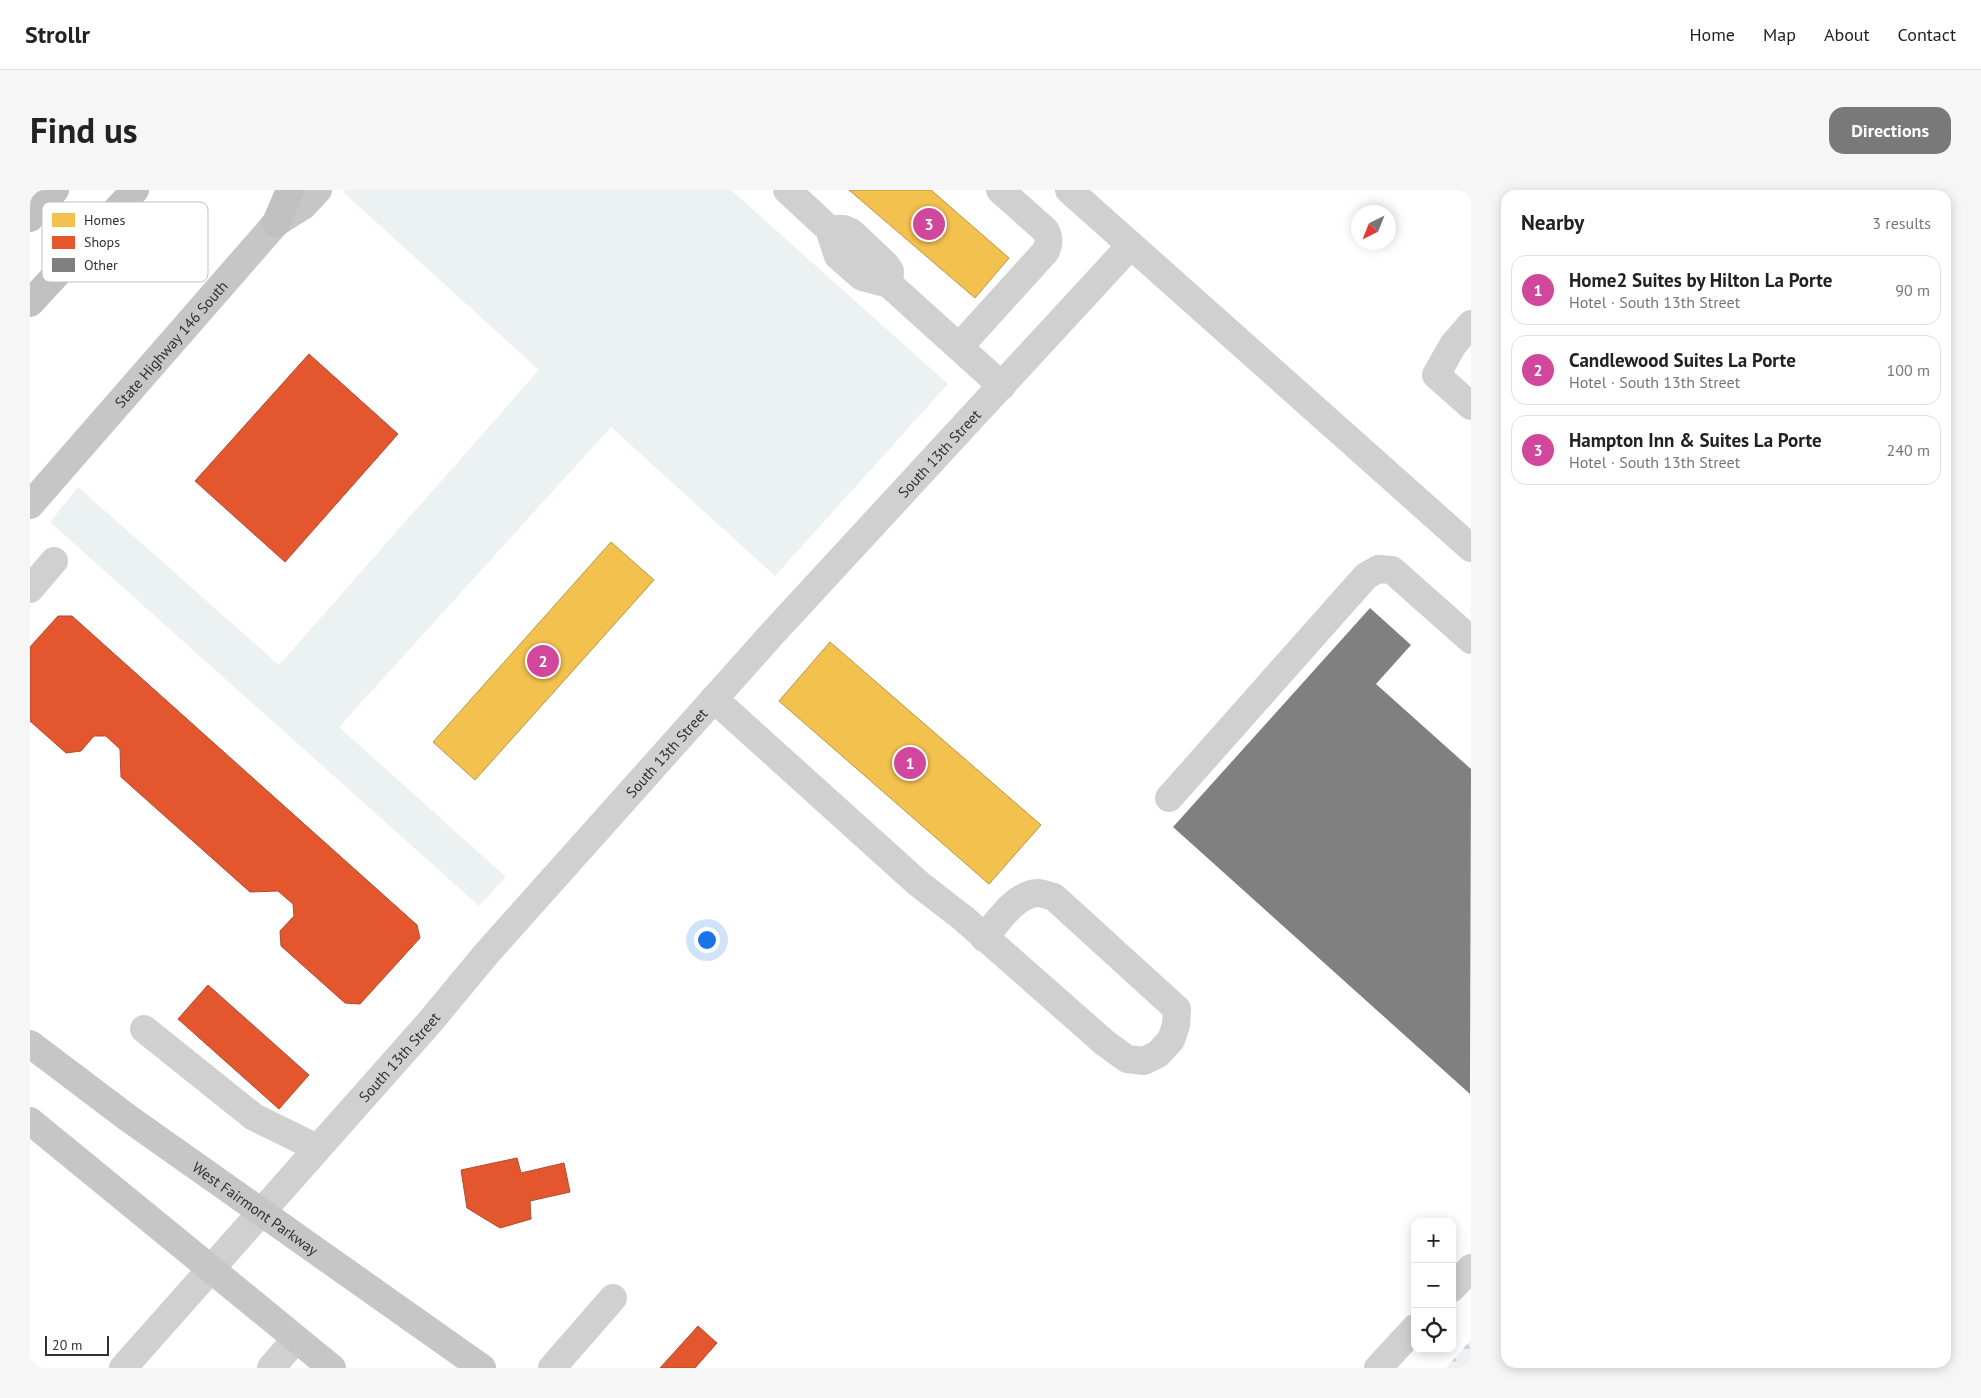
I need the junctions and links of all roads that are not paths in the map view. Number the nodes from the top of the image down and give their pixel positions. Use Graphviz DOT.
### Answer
graph roads {
  1 [pos="55,190"];
  2 [pos="135,190"];
  3 [pos="290,190"];
  4 [pos="318,190"];
  5 [pos="787,190"];
  6 [pos="1000,190"];
  7 [pos="1069,190"];
  8 [pos="44,202"];
  9 [pos="124,202"];
  10 [pos="42,205"];
  11 [pos="30,218"];
  12 [pos="276,223"];
  13 [pos="1131,245"];
  14 [pos="50,282"];
  15 [pos="30,303"];
  16 [pos="1471,324"];
  17 [pos="959,347"];
  18 [pos="1002,386"];
  19 [pos="1471,406"];
  20 [pos="30,505"];
  21 [pos="1471,548"];
  22 [pos="54,561"];
  23 [pos="30,589"];
  24 [pos="1471,640"];
  25 [pos="714,699"];
  26 [pos="1169,798"];
  27 [pos="984,938"];
  28 [pos="144,1029"];
  29 [pos="30,1044"];
  30 [pos="30,1121"];
  31 [pos="317,1148"];
  32 [pos="261,1210"];
  33 [pos="1471,1268"];
  34 [pos="211,1269"];
  35 [pos="1456,1284"];
  36 [pos="613,1298"];
  37 [pos="1411,1332"];
  38 [pos="296,1339"];
  39 [pos="123,1368"];
  40 [pos="271,1368"];
  41 [pos="332,1368"];
  42 [pos="482,1368"];
  43 [pos="552,1368"];
  44 [pos="1378,1368"];
  1 -- 8 [label="highway"];
  2 -- 9 [label="highway"];
  3 -- 12 [label="highway"];
  4 -- 12 [label="main road, State Highway 146 South"];
  5 -- 17 [label="street"];
  6 -- 17 [label="street"];
  7 -- 13 [label="street"];
  10 -- 11 [label="highway"];
  12 -- 20 [label="main road, State Highway 146 South"];
  13 -- 18 [label="street, South 13th Street"];
  13 -- 21 [label="street"];
  14 -- 15 [label="highway"];
  16 -- 19 [label="street"];
  17 -- 18 [label="street"];
  18 -- 25 [label="street, South 13th Street"];
  22 -- 23 [label="street"];
  24 -- 26 [label="street"];
  25 -- 27 [label="street"];
  25 -- 31 [label="street, South 13th Street"];
  27 -- 27 [label="street"];
  28 -- 31 [label="street"];
  29 -- 32 [label="main road, West Fairmont Parkway"];
  30 -- 34 [label="main road"];
  31 -- 32 [label="street, South 13th Street"];
  32 -- 34 [label="street, South 13th Street"];
  32 -- 42 [label="main road, West Fairmont Parkway"];
  33 -- 35 [label="street"];
  34 -- 38 [label="main road"];
  34 -- 39 [label="street, South 13th Street"];
  36 -- 43 [label="street"];
  37 -- 44 [label="street"];
  38 -- 40 [label="street"];
  38 -- 41 [label="main road"];
}
